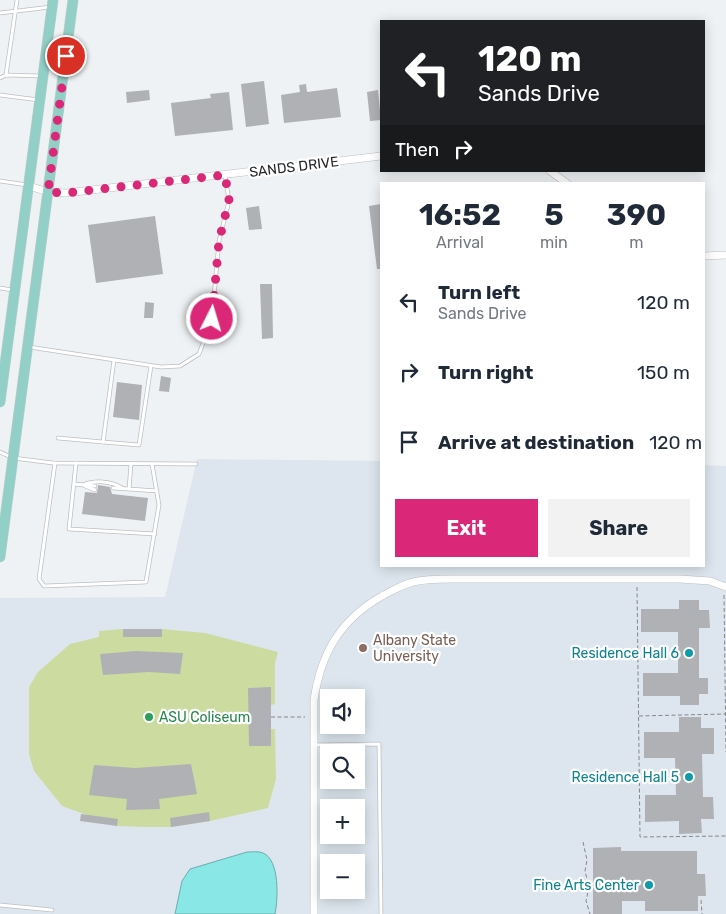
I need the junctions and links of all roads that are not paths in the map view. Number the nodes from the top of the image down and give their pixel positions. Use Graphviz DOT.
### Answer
graph roads {
  1 [pos="17,0"];
  2 [pos="73,0"];
  3 [pos="52,3"];
  4 [pos="15,11"];
  5 [pos="0,13"];
  6 [pos="6,75"];
  7 [pos="43,76"];
  8 [pos="0,78"];
  9 [pos="0,95"];
  10 [pos="40,100"];
  11 [pos="380,156"];
  12 [pos="551,172"];
  13 [pos="225,175"];
  14 [pos="0,181"];
  15 [pos="565,182"];
  16 [pos="29,186"];
  17 [pos="48,192"];
  18 [pos="726,255"];
  19 [pos="705,256"];
  20 [pos="0,288"];
  21 [pos="15,291"];
  22 [pos="5,329"];
  23 [pos="28,347"];
  24 [pos="114,360"];
  25 [pos="151,366"];
  26 [pos="0,402"];
  27 [pos="58,438"];
  28 [pos="103,442"];
  29 [pos="0,452"];
  30 [pos="13,458"];
  31 [pos="55,463"];
  32 [pos="76,463"];
  33 [pos="131,464"];
  34 [pos="152,464"];
  35 [pos="196,464"];
  36 [pos="74,484"];
  37 [pos="82,485"];
  38 [pos="95,488"];
  39 [pos="122,488"];
  40 [pos="113,489"];
  41 [pos="129,489"];
  42 [pos="157,491"];
  43 [pos="155,534"];
  44 [pos="0,558"];
  45 [pos="725,587"];
  46 [pos="314,745"];
  47 [pos="0,905"];
  48 [pos="24,907"];
  49 [pos="52,910"];
  50 [pos="23,914"];
  51 [pos="314,914"];
  52 [pos="382,914"];
  1 -- 4 [label="lane"];
  2 -- 17 [label="main road"];
  3 -- 4 [label="lane"];
  3 -- 7 [label="main road"];
  4 -- 5 [label="lane"];
  4 -- 6 [label="lane"];
  6 -- 7 [label="lane"];
  6 -- 8 [label="lane"];
  7 -- 10 [label="main road"];
  9 -- 10 [label="lane"];
  10 -- 16 [label="main road"];
  11 -- 13 [label="street, SANDS DRIVE"];
  12 -- 15 [label="street"];
  13 -- 17 [label="street, SANDS DRIVE"];
  13 -- 25 [label="lane"];
  14 -- 16 [label="lane"];
  16 -- 17 [label="street, SANDS DRIVE"];
  16 -- 21 [label="main road"];
  17 -- 23 [label="main road"];
  18 -- 19 [label="street"];
  20 -- 21 [label="lane"];
  21 -- 22 [label="main road"];
  22 -- 26 [label="main road"];
  23 -- 24 [label="lane"];
  23 -- 30 [label="main road"];
  24 -- 25 [label="lane"];
  24 -- 28 [label="lane"];
  25 -- 28 [label="lane"];
  27 -- 28 [label="lane"];
  29 -- 30 [label="lane"];
  30 -- 31 [label="lane"];
  30 -- 44 [label="main road"];
  31 -- 32 [label="lane"];
  31 -- 43 [label="lane"];
  32 -- 33 [label="lane"];
  32 -- 36 [label="lane"];
  33 -- 34 [label="lane"];
  33 -- 41 [label="lane"];
  34 -- 35 [label="lane"];
  34 -- 42 [label="lane"];
  36 -- 37 [label="lane"];
  36 -- 43 [label="lane"];
  37 -- 38 [label="lane"];
  37 -- 39 [label="lane"];
  39 -- 40 [label="lane"];
  39 -- 41 [label="lane"];
  41 -- 42 [label="lane"];
  42 -- 43 [label="lane"];
  45 -- 46 [label="street"];
  46 -- 51 [label="street"];
  46 -- 52 [label="lane"];
  47 -- 48 [label="lane"];
  48 -- 49 [label="lane"];
  48 -- 50 [label="lane"];
}
